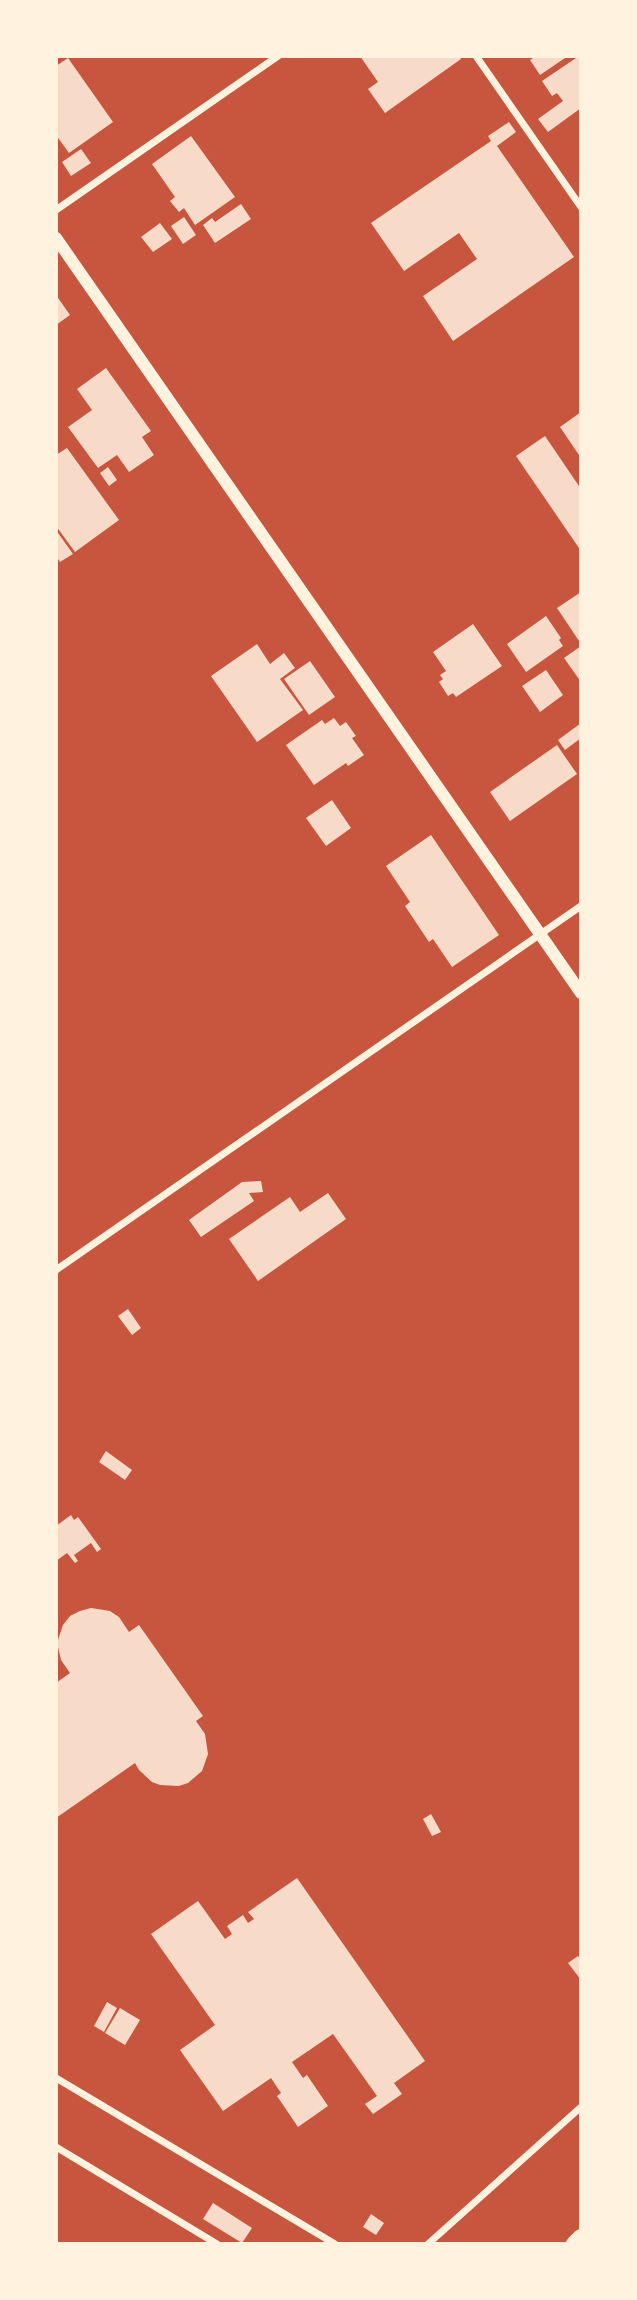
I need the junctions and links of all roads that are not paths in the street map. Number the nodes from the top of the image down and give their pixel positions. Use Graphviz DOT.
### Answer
graph roads {
  1 [pos="278,56"];
  2 [pos="476,56"];
  3 [pos="581,207"];
  4 [pos="56,210"];
  5 [pos="56,238"];
  6 [pos="581,906"];
  7 [pos="540,934"];
  8 [pos="581,993"];
  9 [pos="56,1270"];
  10 [pos="56,2078"];
  11 [pos="581,2107"];
  12 [pos="56,2147"];
  13 [pos="581,2238"];
  14 [pos="217,2244"];
  15 [pos="335,2244"];
  16 [pos="428,2244"];
  17 [pos="575,2244"];
  1 -- 4 [label="street"];
  2 -- 3 [label="street"];
  5 -- 7 [label="street"];
  6 -- 7 [label="street"];
  7 -- 8 [label="street"];
  7 -- 9 [label="street"];
  10 -- 15 [label="street"];
  11 -- 16 [label="street"];
  12 -- 14 [label="street"];
  13 -- 17 [label="main road"];
}
